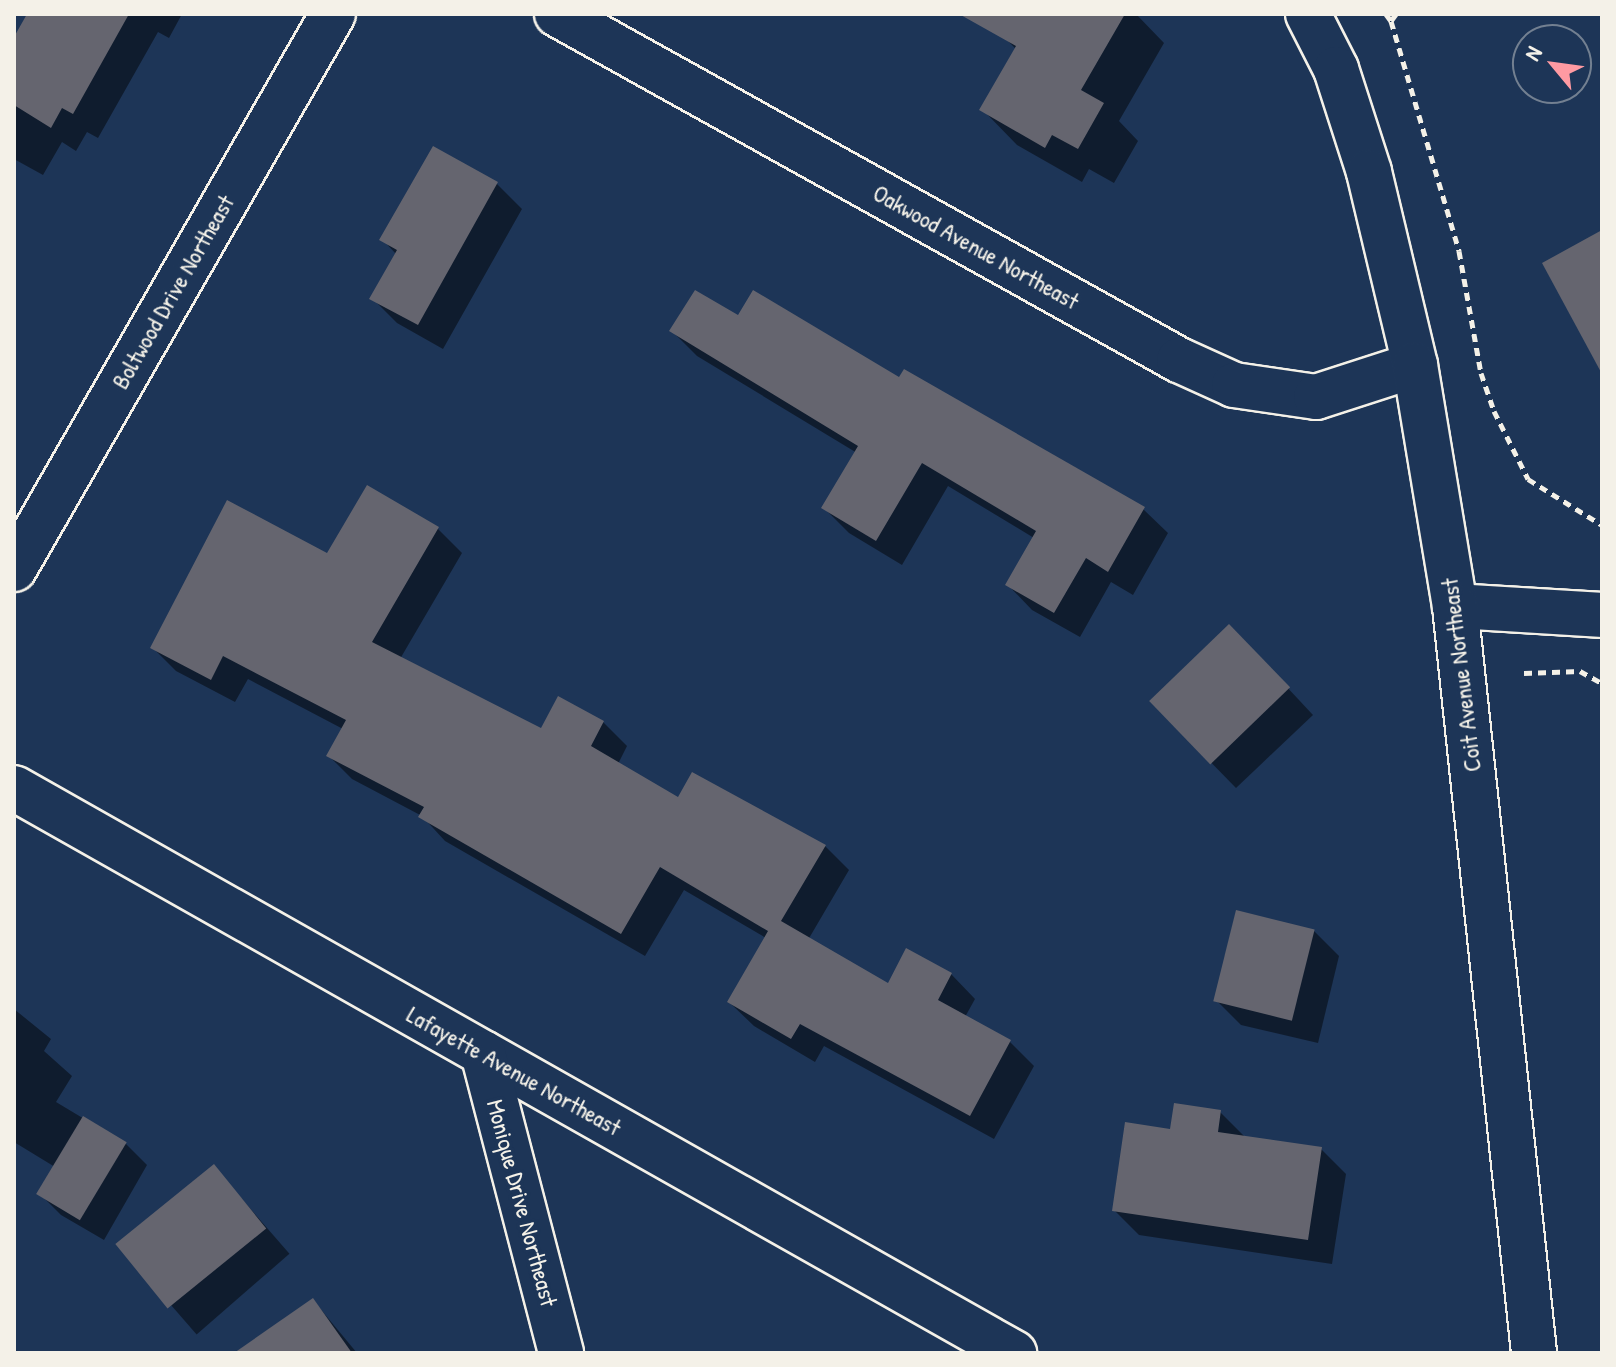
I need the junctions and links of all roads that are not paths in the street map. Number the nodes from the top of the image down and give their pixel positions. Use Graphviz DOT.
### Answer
graph roads {
  1 [pos="333,14"];
  2 [pos="557,14"];
  3 [pos="1308,14"];
  4 [pos="1415,365"];
  5 [pos="14,569"];
  6 [pos="1455,606"];
  7 [pos="1602,615"];
  8 [pos="14,788"];
  9 [pos="483,1053"];
  10 [pos="561,1353"];
  11 [pos="1014,1353"];
  12 [pos="1534,1353"];
  1 -- 5 [label="street, Boltwood Drive Northeast"];
  2 -- 4 [label="street, Oakwood Avenue Northeast"];
  3 -- 4 [label="street, Coit Avenue Northeast"];
  4 -- 6 [label="street, Coit Avenue Northeast"];
  6 -- 7 [label="street"];
  6 -- 12 [label="street, Coit Avenue Northeast"];
  8 -- 9 [label="street, Lafayette Avenue Northeast"];
  9 -- 10 [label="street, Monique Drive Northeast"];
  9 -- 11 [label="street, Lafayette Avenue Northeast"];
}
